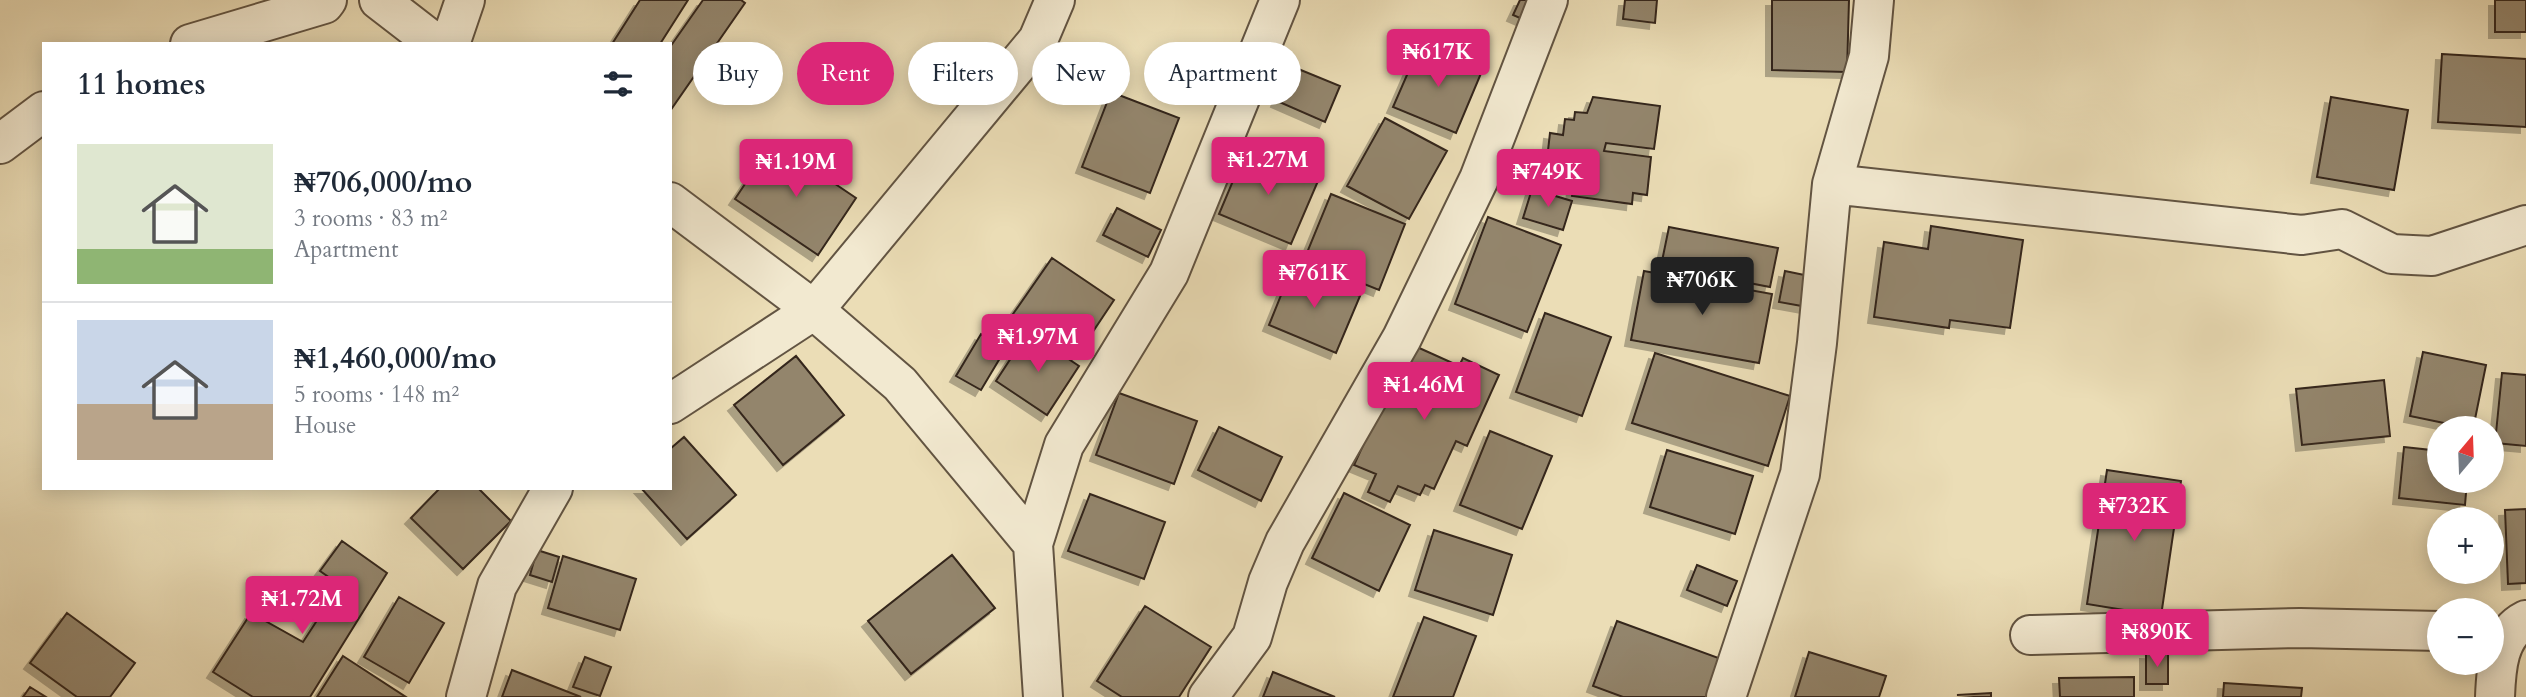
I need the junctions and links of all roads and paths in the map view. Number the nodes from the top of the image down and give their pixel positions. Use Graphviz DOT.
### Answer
graph roads {
  1 [pos="327,0"];
  2 [pos="379,0"];
  3 [pos="465,0"];
  4 [pos="1055,0"];
  5 [pos="1280,0"];
  6 [pos="1548,0"];
  7 [pos="1874,0"];
  8 [pos="197,42"];
  9 [pos="433,42"];
  10 [pos="451,42"];
  11 [pos="42,112"];
  12 [pos="0,144"];
  13 [pos="1832,184"];
  14 [pos="672,204"];
  15 [pos="2526,225"];
  16 [pos="814,310"];
  17 [pos="672,403"];
  18 [pos="552,490"];
  19 [pos="1033,544"];
  20 [pos="2427,631"];
  21 [pos="2508,632"];
  22 [pos="2030,635"];
  23 [pos="466,697"];
  24 [pos="1043,697"];
  25 [pos="1208,697"];
  26 [pos="1726,697"];
  27 [pos="2495,697"];
  1 -- 8 [label="street"];
  2 -- 9 [label="street"];
  3 -- 10 [label="street"];
  4 -- 16 [label="street"];
  5 -- 19 [label="street"];
  6 -- 25 [label="street"];
  7 -- 13 [label="street"];
  11 -- 12 [label="street"];
  13 -- 15 [label="street"];
  13 -- 26 [label="street"];
  14 -- 16 [label="street"];
  16 -- 17 [label="street"];
  16 -- 19 [label="street"];
  18 -- 23 [label="street"];
  19 -- 24 [label="street"];
  20 -- 22 [label="street"];
  21 -- 27 [label="street"];
}
